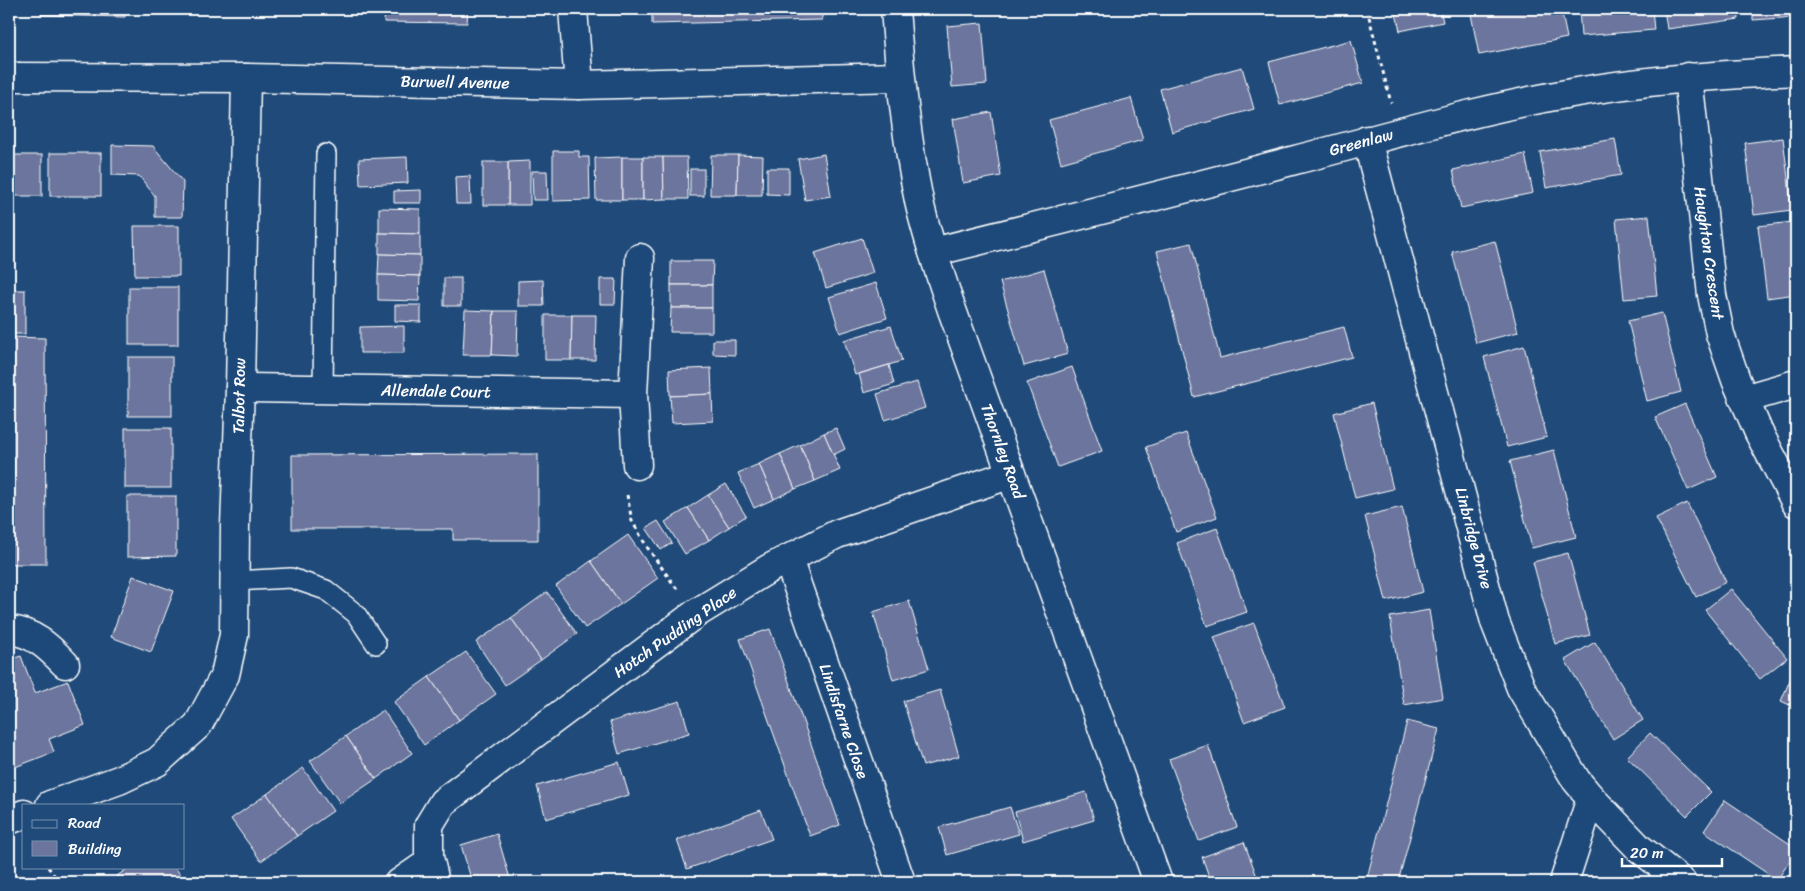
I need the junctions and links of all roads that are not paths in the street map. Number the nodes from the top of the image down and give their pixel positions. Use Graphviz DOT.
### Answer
graph roads {
  1 [pos="573,9"];
  2 [pos="895,9"];
  3 [pos="1796,71"];
  4 [pos="9,77"];
  5 [pos="1688,77"];
  6 [pos="246,78"];
  7 [pos="900,78"];
  8 [pos="579,84"];
  9 [pos="1367,140"];
  10 [pos="326,154"];
  11 [pos="933,252"];
  12 [pos="640,258"];
  13 [pos="1796,384"];
  14 [pos="240,388"];
  15 [pos="323,389"];
  16 [pos="633,394"];
  17 [pos="1744,399"];
  18 [pos="637,465"];
  19 [pos="1011,474"];
  20 [pos="1796,503"];
  21 [pos="788,559"];
  22 [pos="235,581"];
  23 [pos="9,630"];
  24 [pos="376,644"];
  25 [pos="65,664"];
  26 [pos="1591,798"];
  27 [pos="53,804"];
  28 [pos="22,815"];
  29 [pos="9,820"];
  30 [pos="432,870"];
  31 [pos="393,882"];
  32 [pos="901,882"];
  33 [pos="1158,882"];
  34 [pos="1564,882"];
  35 [pos="1682,882"];
  1 -- 8 [label="street"];
  2 -- 7 [label="street, Thornley Road"];
  3 -- 5 [label="street, Greenlaw"];
  4 -- 6 [label="street, Burwell Avenue"];
  5 -- 9 [label="street, Greenlaw"];
  5 -- 17 [label="street, Haughton Crescent"];
  6 -- 8 [label="street, Burwell Avenue"];
  6 -- 14 [label="street, Talbot Row"];
  7 -- 8 [label="street, Burwell Avenue"];
  7 -- 11 [label="street, Thornley Road"];
  9 -- 11 [label="street, Greenlaw"];
  9 -- 26 [label="street, Linbridge Drive"];
  10 -- 15 [label="lane"];
  11 -- 19 [label="street, Thornley Road"];
  12 -- 16 [label="street"];
  13 -- 17 [label="street"];
  14 -- 15 [label="street, Allendale Court"];
  14 -- 22 [label="street, Talbot Row"];
  15 -- 16 [label="street, Allendale Court"];
  16 -- 18 [label="street"];
  17 -- 20 [label="street, Haughton Crescent"];
  19 -- 21 [label="street, Hotch Pudding Place"];
  19 -- 33 [label="street, Thornley Road"];
  21 -- 30 [label="street, Hotch Pudding Place"];
  21 -- 32 [label="street, Lindisfarne Close"];
  22 -- 24 [label="lane"];
  22 -- 27 [label="street, Talbot Row"];
  23 -- 25 [label="street"];
  26 -- 34 [label="street"];
  26 -- 35 [label="street, Linbridge Drive"];
  28 -- 29 [label="street"];
  30 -- 31 [label="lane"];
}
